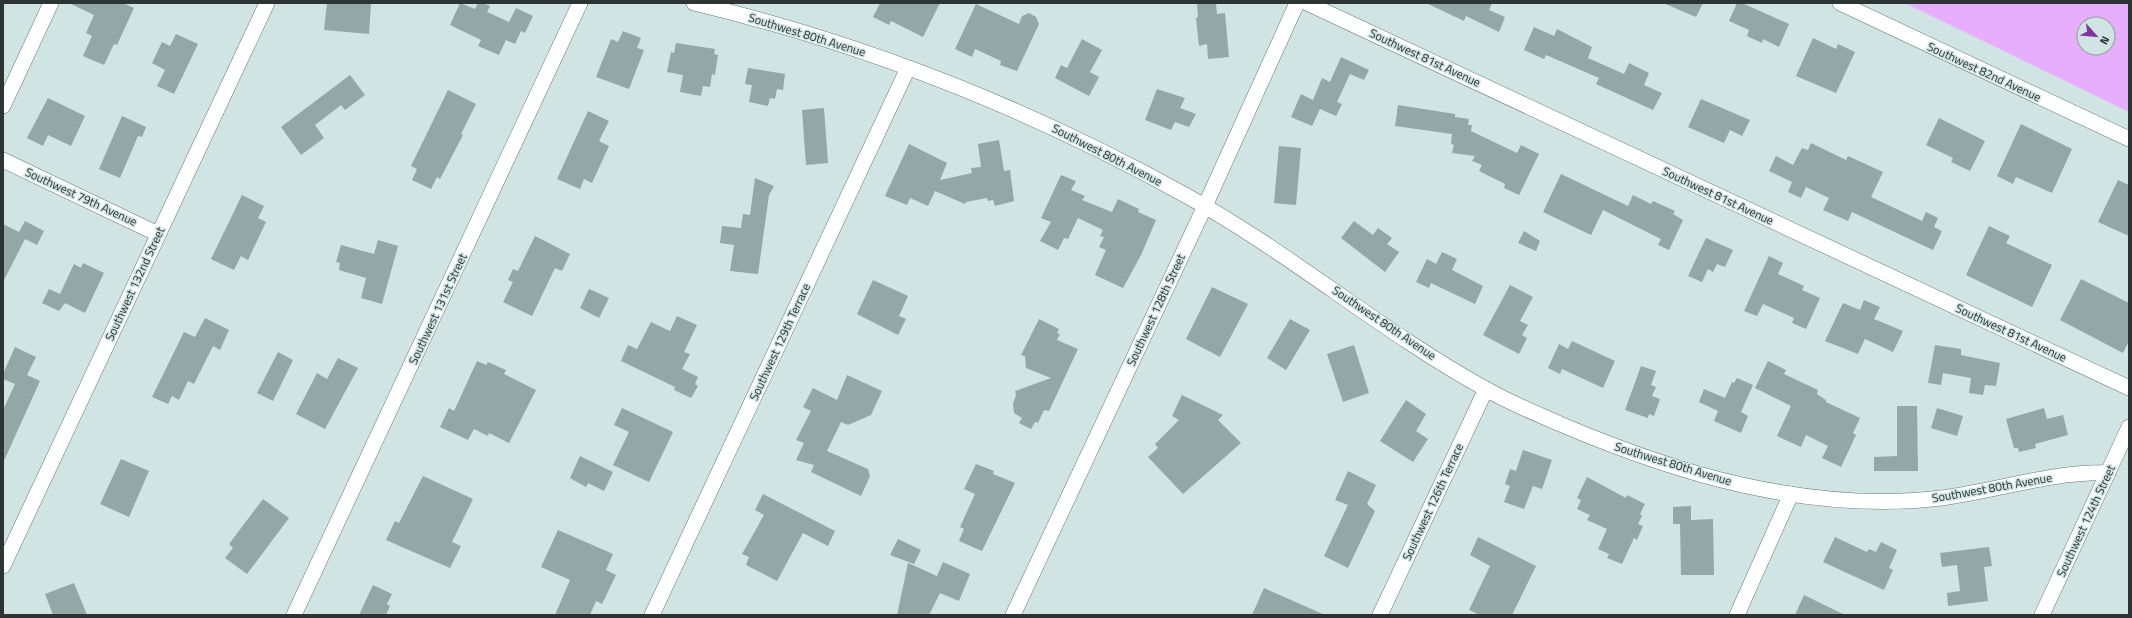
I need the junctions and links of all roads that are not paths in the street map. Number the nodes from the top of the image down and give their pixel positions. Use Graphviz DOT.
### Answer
graph roads {
  1 [pos="51,3"];
  2 [pos="267,3"];
  3 [pos="580,3"];
  4 [pos="694,3"];
  5 [pos="1297,3"];
  6 [pos="1307,3"];
  7 [pos="1840,3"];
  8 [pos="908,68"];
  9 [pos="3,106"];
  10 [pos="2129,139"];
  11 [pos="3,160"];
  12 [pos="1205,206"];
  13 [pos="158,234"];
  14 [pos="2129,388"];
  15 [pos="1486,389"];
  16 [pos="2129,428"];
  17 [pos="2108,473"];
  18 [pos="1792,494"];
  19 [pos="3,566"];
  20 [pos="294,615"];
  21 [pos="652,615"];
  22 [pos="1013,615"];
  23 [pos="1380,615"];
  24 [pos="1737,615"];
  25 [pos="2042,615"];
  1 -- 9 [label="street"];
  2 -- 13 [label="street, Southwest 132nd Street"];
  3 -- 20 [label="street, Southwest 131st Street"];
  4 -- 8 [label="street, Southwest 80th Avenue"];
  5 -- 12 [label="street, Southwest 128th Street"];
  6 -- 14 [label="street, Southwest 81st Avenue"];
  7 -- 10 [label="street, Southwest 82nd Avenue"];
  8 -- 12 [label="street, Southwest 80th Avenue"];
  8 -- 21 [label="street, Southwest 129th Terrace"];
  11 -- 13 [label="street, Southwest 79th Avenue"];
  12 -- 15 [label="street, Southwest 80th Avenue"];
  12 -- 22 [label="street, Southwest 128th Street"];
  13 -- 19 [label="street, Southwest 132nd Street"];
  15 -- 18 [label="street, Southwest 80th Avenue"];
  15 -- 23 [label="street, Southwest 126th Terrace"];
  16 -- 17 [label="street, Southwest 124th Street"];
  17 -- 18 [label="street, Southwest 80th Avenue"];
  17 -- 25 [label="street, Southwest 124th Street"];
  18 -- 24 [label="street"];
}
